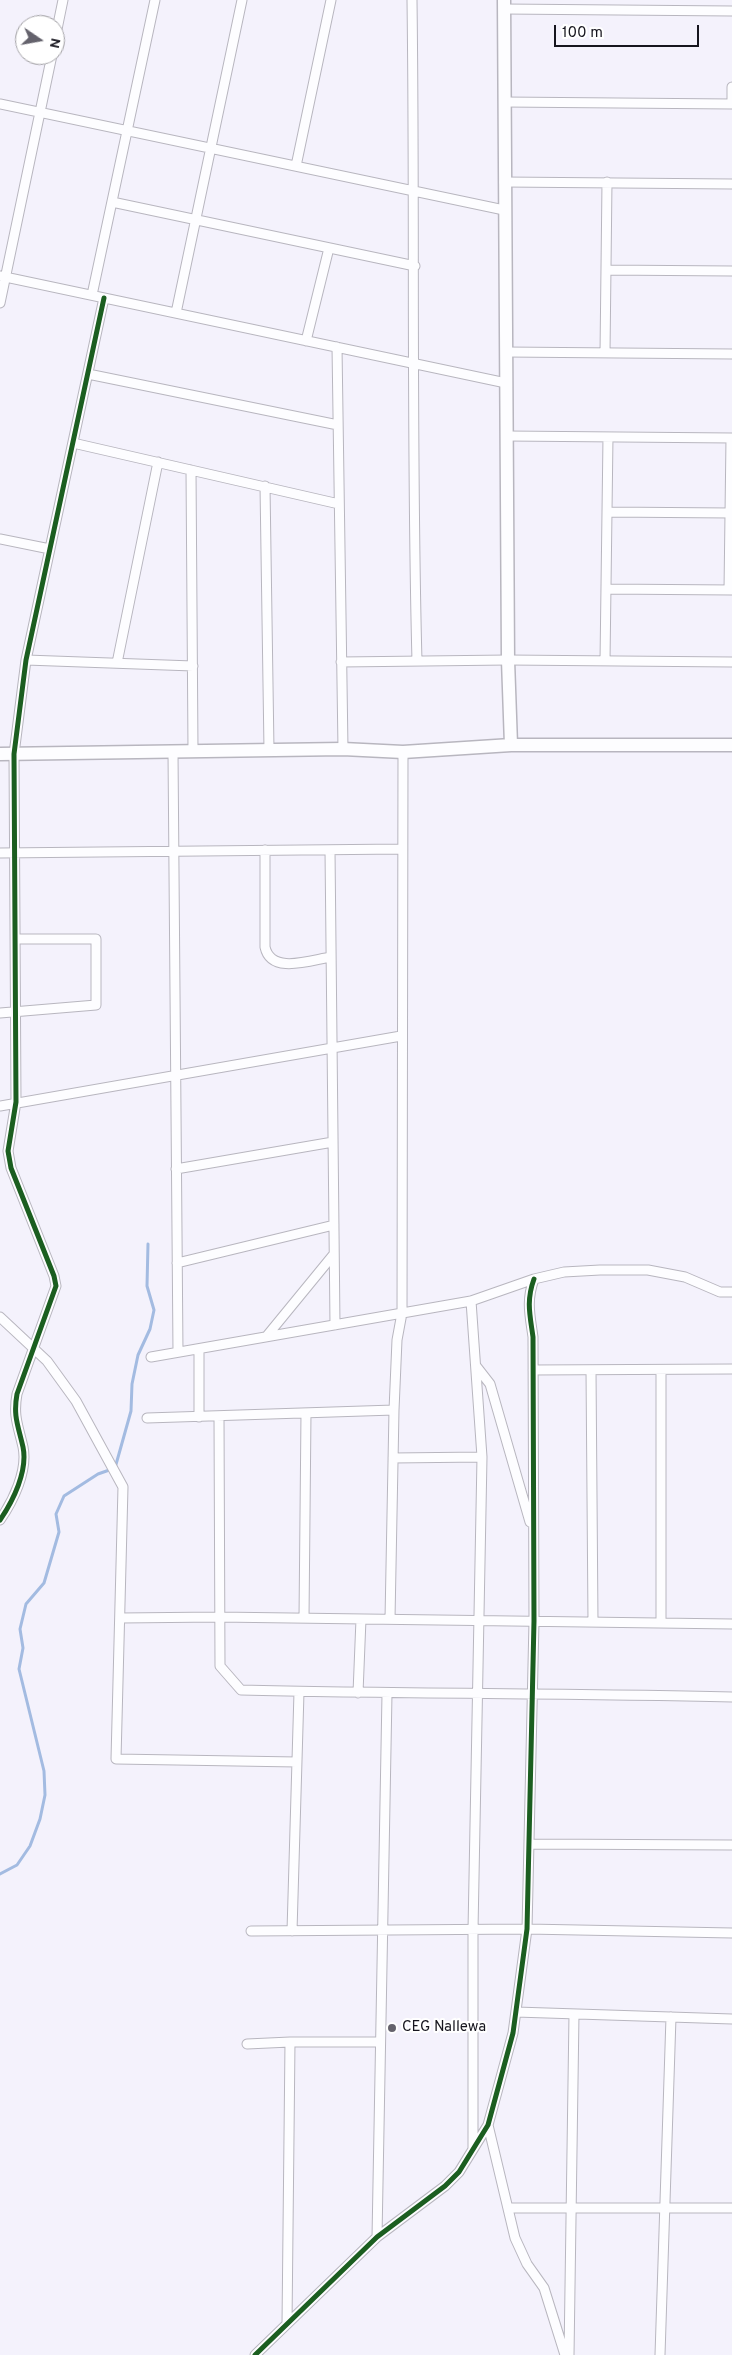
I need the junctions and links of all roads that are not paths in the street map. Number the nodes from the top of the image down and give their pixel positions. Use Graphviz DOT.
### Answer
graph roads {
  1 [pos="63,0"];
  2 [pos="155,0"];
  3 [pos="242,0"];
  4 [pos="331,0"];
  5 [pos="412,0"];
  6 [pos="617,0"];
  7 [pos="504,5"];
  8 [pos="617,10"];
  9 [pos="732,11"];
  10 [pos="60,15"];
  11 [pos="50,65"];
  12 [pos="732,87"];
  13 [pos="504,102"];
  14 [pos="0,104"];
  15 [pos="732,104"];
  16 [pos="40,112"];
  17 [pos="127,131"];
  18 [pos="210,148"];
  19 [pos="296,166"];
  20 [pos="504,182"];
  21 [pos="607,182"];
  22 [pos="732,184"];
  23 [pos="415,192"];
  24 [pos="112,202"];
  25 [pos="504,210"];
  26 [pos="195,219"];
  27 [pos="329,248"];
  28 [pos="415,266"];
  29 [pos="606,270"];
  30 [pos="732,271"];
  31 [pos="3,277"];
  32 [pos="92,295"];
  33 [pos="104,298"];
  34 [pos="0,303"];
  35 [pos="176,313"];
  36 [pos="306,341"];
  37 [pos="337,347"];
  38 [pos="506,352"];
  39 [pos="606,353"];
  40 [pos="732,354"];
  41 [pos="413,363"];
  42 [pos="88,374"];
  43 [pos="506,383"];
  44 [pos="338,425"];
  45 [pos="507,436"];
  46 [pos="608,437"];
  47 [pos="731,438"];
  48 [pos="73,443"];
  49 [pos="158,462"];
  50 [pos="191,470"];
  51 [pos="265,486"];
  52 [pos="339,504"];
  53 [pos="607,512"];
  54 [pos="730,513"];
  55 [pos="0,539"];
  56 [pos="50,549"];
  57 [pos="606,589"];
  58 [pos="730,590"];
  59 [pos="26,660"];
  60 [pos="508,660"];
  61 [pos="605,660"];
  62 [pos="417,661"];
  63 [pos="341,662"];
  64 [pos="732,662"];
  65 [pos="117,663"];
  66 [pos="193,666"];
  67 [pos="511,745"];
  68 [pos="732,745"];
  69 [pos="343,749"];
  70 [pos="193,750"];
  71 [pos="269,750"];
  72 [pos="173,752"];
  73 [pos="403,752"];
  74 [pos="0,754"];
  75 [pos="14,754"];
  76 [pos="402,849"];
  77 [pos="265,850"];
  78 [pos="330,850"];
  79 [pos="173,852"];
  80 [pos="0,853"];
  81 [pos="15,853"];
  82 [pos="15,939"];
  83 [pos="331,957"];
  84 [pos="15,1012"];
  85 [pos="0,1013"];
  86 [pos="401,1036"];
  87 [pos="333,1048"];
  88 [pos="175,1075"];
  89 [pos="16,1102"];
  90 [pos="0,1106"];
  91 [pos="333,1142"];
  92 [pos="176,1169"];
  93 [pos="334,1225"];
  94 [pos="334,1254"];
  95 [pos="177,1263"];
  96 [pos="534,1279"];
  97 [pos="732,1292"];
  98 [pos="471,1301"];
  99 [pos="402,1313"];
  100 [pos="0,1317"];
  101 [pos="335,1325"];
  102 [pos="266,1337"];
  103 [pos="34,1349"];
  104 [pos="199,1349"];
  105 [pos="178,1352"];
  106 [pos="151,1357"];
  107 [pos="476,1366"];
  108 [pos="732,1369"];
  109 [pos="533,1370"];
  110 [pos="591,1370"];
  111 [pos="661,1370"];
  112 [pos="394,1410"];
  113 [pos="306,1413"];
  114 [pos="218,1416"];
  115 [pos="199,1417"];
  116 [pos="147,1418"];
  117 [pos="482,1457"];
  118 [pos="393,1458"];
  119 [pos="0,1520"];
  120 [pos="533,1532"];
  121 [pos="218,1617"];
  122 [pos="120,1618"];
  123 [pos="304,1618"];
  124 [pos="361,1619"];
  125 [pos="390,1619"];
  126 [pos="479,1621"];
  127 [pos="534,1621"];
  128 [pos="593,1622"];
  129 [pos="661,1623"];
  130 [pos="732,1624"];
  131 [pos="299,1692"];
  132 [pos="358,1693"];
  133 [pos="478,1693"];
  134 [pos="533,1693"];
  135 [pos="387,1694"];
  136 [pos="732,1697"];
  137 [pos="297,1762"];
  138 [pos="531,1844"];
  139 [pos="732,1845"];
  140 [pos="527,1929"];
  141 [pos="382,1930"];
  142 [pos="473,1930"];
  143 [pos="251,1931"];
  144 [pos="292,1931"];
  145 [pos="732,1933"];
  146 [pos="516,2012"];
  147 [pos="574,2014"];
  148 [pos="671,2017"];
  149 [pos="732,2019"];
  150 [pos="290,2042"];
  151 [pos="380,2042"];
  152 [pos="247,2044"];
  153 [pos="488,2125"];
  154 [pos="473,2149"];
  155 [pos="509,2208"];
  156 [pos="571,2208"];
  157 [pos="665,2208"];
  158 [pos="732,2208"];
  159 [pos="377,2237"];
  160 [pos="287,2324"];
  161 [pos="255,2355"];
  162 [pos="565,2355"];
  163 [pos="569,2355"];
  164 [pos="660,2355"];
  1 -- 10 [label="street"];
  2 -- 17 [label="street"];
  3 -- 18 [label="street"];
  4 -- 19 [label="street"];
  5 -- 23 [label="street"];
  6 -- 8 [label="street"];
  7 -- 8 [label="street"];
  7 -- 13 [label="street"];
  8 -- 9 [label="street"];
  11 -- 16 [label="street"];
  12 -- 15 [label="street"];
  13 -- 15 [label="street"];
  13 -- 20 [label="street"];
  14 -- 16 [label="street"];
  16 -- 17 [label="street"];
  16 -- 31 [label="street"];
  17 -- 18 [label="street"];
  17 -- 24 [label="street"];
  18 -- 19 [label="street"];
  18 -- 26 [label="street"];
  19 -- 23 [label="street"];
  20 -- 21 [label="street"];
  20 -- 25 [label="street"];
  21 -- 22 [label="street"];
  21 -- 29 [label="street"];
  23 -- 25 [label="street"];
  23 -- 28 [label="street"];
  24 -- 26 [label="street"];
  24 -- 32 [label="street"];
  25 -- 38 [label="street"];
  26 -- 27 [label="street"];
  26 -- 35 [label="street"];
  27 -- 28 [label="street"];
  27 -- 36 [label="street"];
  28 -- 41 [label="street"];
  29 -- 30 [label="street"];
  29 -- 39 [label="street"];
  31 -- 32 [label="street"];
  31 -- 34 [label="street"];
  32 -- 33 [label="street"];
  33 -- 35 [label="street"];
  33 -- 42 [label="street"];
  35 -- 36 [label="street"];
  36 -- 37 [label="street"];
  37 -- 41 [label="street"];
  37 -- 44 [label="street"];
  38 -- 39 [label="street"];
  38 -- 43 [label="street"];
  39 -- 40 [label="street"];
  41 -- 43 [label="street"];
  41 -- 62 [label="street"];
  42 -- 44 [label="street"];
  42 -- 48 [label="street"];
  43 -- 45 [label="street"];
  44 -- 52 [label="street"];
  45 -- 46 [label="street"];
  45 -- 60 [label="street"];
  46 -- 47 [label="street"];
  46 -- 53 [label="street"];
  47 -- 54 [label="street"];
  48 -- 49 [label="street"];
  48 -- 56 [label="street"];
  49 -- 50 [label="street"];
  49 -- 65 [label="street"];
  50 -- 51 [label="street"];
  50 -- 66 [label="street"];
  51 -- 52 [label="street"];
  51 -- 71 [label="street"];
  52 -- 63 [label="street"];
  53 -- 54 [label="street"];
  53 -- 57 [label="street"];
  54 -- 58 [label="street"];
  55 -- 56 [label="street"];
  56 -- 59 [label="street"];
  57 -- 58 [label="street"];
  57 -- 61 [label="street"];
  59 -- 65 [label="street"];
  59 -- 75 [label="street"];
  60 -- 61 [label="street"];
  60 -- 62 [label="street"];
  60 -- 67 [label="street"];
  61 -- 64 [label="street"];
  62 -- 63 [label="street"];
  63 -- 69 [label="street"];
  65 -- 66 [label="street"];
  66 -- 70 [label="street"];
  67 -- 68 [label="street"];
  67 -- 73 [label="street"];
  69 -- 71 [label="street"];
  69 -- 73 [label="street"];
  70 -- 71 [label="street"];
  70 -- 72 [label="street"];
  72 -- 75 [label="street"];
  72 -- 79 [label="street"];
  73 -- 76 [label="street"];
  74 -- 75 [label="street"];
  75 -- 81 [label="street"];
  76 -- 78 [label="street"];
  76 -- 86 [label="street"];
  77 -- 78 [label="street"];
  77 -- 79 [label="street"];
  77 -- 83 [label="street"];
  78 -- 83 [label="street"];
  79 -- 81 [label="street"];
  79 -- 88 [label="street"];
  80 -- 81 [label="street"];
  81 -- 82 [label="street"];
  82 -- 84 [label="street"];
  82 -- 84 [label="street"];
  83 -- 87 [label="street"];
  84 -- 85 [label="street"];
  84 -- 89 [label="street"];
  86 -- 87 [label="street"];
  86 -- 99 [label="street"];
  87 -- 88 [label="street"];
  87 -- 91 [label="street"];
  88 -- 89 [label="street"];
  88 -- 92 [label="street"];
  89 -- 90 [label="street"];
  89 -- 103 [label="street"];
  91 -- 92 [label="street"];
  91 -- 93 [label="street"];
  92 -- 95 [label="street"];
  93 -- 94 [label="street"];
  93 -- 95 [label="street"];
  94 -- 101 [label="street"];
  94 -- 102 [label="street"];
  95 -- 105 [label="street"];
  96 -- 97 [label="street"];
  96 -- 98 [label="street"];
  96 -- 109 [label="street"];
  98 -- 99 [label="street"];
  98 -- 107 [label="street"];
  99 -- 101 [label="street"];
  99 -- 112 [label="street"];
  100 -- 103 [label="street"];
  101 -- 102 [label="street"];
  102 -- 104 [label="street"];
  103 -- 119 [label="street"];
  103 -- 122 [label="street"];
  104 -- 105 [label="street"];
  104 -- 115 [label="street"];
  105 -- 106 [label="street"];
  107 -- 117 [label="street"];
  107 -- 120 [label="street"];
  108 -- 111 [label="street"];
  109 -- 110 [label="street"];
  109 -- 120 [label="street"];
  110 -- 111 [label="street"];
  110 -- 128 [label="street"];
  111 -- 129 [label="street"];
  112 -- 113 [label="street"];
  112 -- 118 [label="street"];
  113 -- 114 [label="street"];
  113 -- 123 [label="street"];
  114 -- 115 [label="street"];
  114 -- 121 [label="street"];
  115 -- 116 [label="street"];
  117 -- 118 [label="street"];
  117 -- 126 [label="street"];
  118 -- 125 [label="street"];
  120 -- 127 [label="street"];
  121 -- 122 [label="street"];
  121 -- 123 [label="street"];
  121 -- 131 [label="street"];
  122 -- 137 [label="street"];
  123 -- 124 [label="street"];
  124 -- 125 [label="street"];
  124 -- 132 [label="street"];
  125 -- 126 [label="street"];
  126 -- 127 [label="street"];
  126 -- 133 [label="street"];
  127 -- 128 [label="street"];
  127 -- 134 [label="street"];
  128 -- 129 [label="street"];
  129 -- 130 [label="street"];
  131 -- 132 [label="street"];
  131 -- 137 [label="street"];
  132 -- 135 [label="street"];
  133 -- 134 [label="street"];
  133 -- 135 [label="street"];
  133 -- 142 [label="street"];
  134 -- 136 [label="street"];
  134 -- 138 [label="street"];
  135 -- 141 [label="street"];
  137 -- 144 [label="street"];
  138 -- 139 [label="street"];
  138 -- 140 [label="street"];
  140 -- 142 [label="street"];
  140 -- 145 [label="street"];
  140 -- 146 [label="street"];
  141 -- 142 [label="street"];
  141 -- 144 [label="street"];
  141 -- 151 [label="street"];
  142 -- 154 [label="street"];
  143 -- 144 [label="street"];
  146 -- 147 [label="street"];
  146 -- 153 [label="street"];
  147 -- 148 [label="street"];
  147 -- 156 [label="street"];
  148 -- 149 [label="street"];
  148 -- 157 [label="street"];
  150 -- 151 [label="street"];
  150 -- 152 [label="street"];
  150 -- 160 [label="street"];
  151 -- 159 [label="street"];
  153 -- 154 [label="street"];
  153 -- 155 [label="street"];
  154 -- 159 [label="street"];
  155 -- 156 [label="street"];
  155 -- 162 [label="street"];
  156 -- 157 [label="street"];
  156 -- 163 [label="street"];
  157 -- 158 [label="street"];
  157 -- 164 [label="street"];
  159 -- 160 [label="street"];
  160 -- 161 [label="street"];
}
